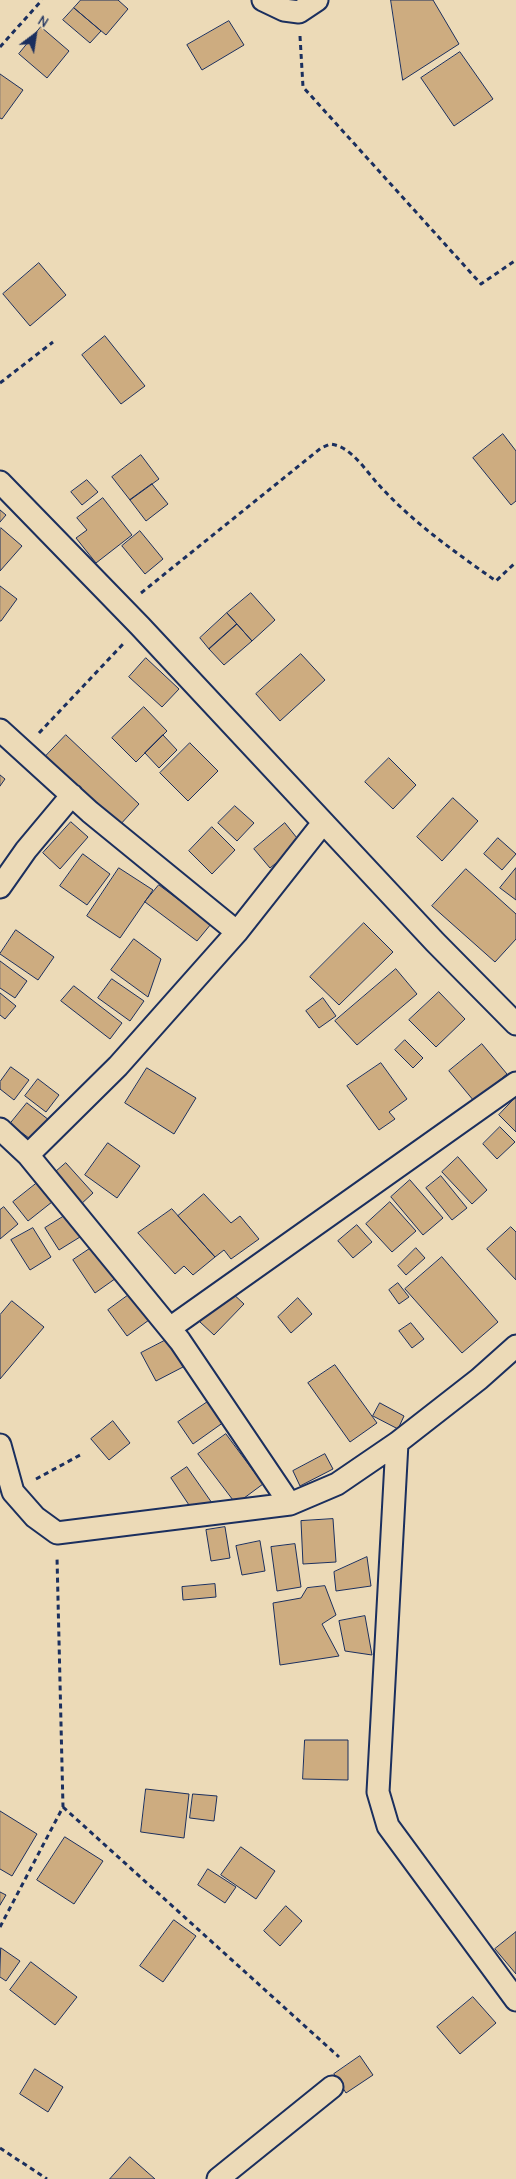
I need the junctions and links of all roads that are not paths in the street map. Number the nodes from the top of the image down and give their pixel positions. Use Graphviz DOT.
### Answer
graph roads {
  1 [pos="263,0"];
  2 [pos="317,0"];
  3 [pos="0,482"];
  4 [pos="0,730"];
  5 [pos="72,795"];
  6 [pos="323,822"];
  7 [pos="0,887"];
  8 [pos="237,932"];
  9 [pos="516,1024"];
  10 [pos="516,1083"];
  11 [pos="0,1129"];
  12 [pos="28,1155"];
  13 [pos="170,1328"];
  14 [pos="516,1346"];
  15 [pos="397,1444"];
  16 [pos="0,1445"];
  17 [pos="290,1504"];
  18 [pos="516,2000"];
  19 [pos="332,2087"];
  20 [pos="218,2179"];
  1 -- 2 [label="street"];
  3 -- 6 [label="street"];
  4 -- 5 [label="street"];
  5 -- 7 [label="street"];
  5 -- 8 [label="street"];
  6 -- 8 [label="street"];
  6 -- 9 [label="street"];
  8 -- 12 [label="street"];
  10 -- 13 [label="street"];
  11 -- 12 [label="street"];
  12 -- 13 [label="street"];
  13 -- 17 [label="street"];
  14 -- 15 [label="street"];
  15 -- 17 [label="street"];
  15 -- 18 [label="street"];
  16 -- 17 [label="street"];
  19 -- 20 [label="street"];
}
